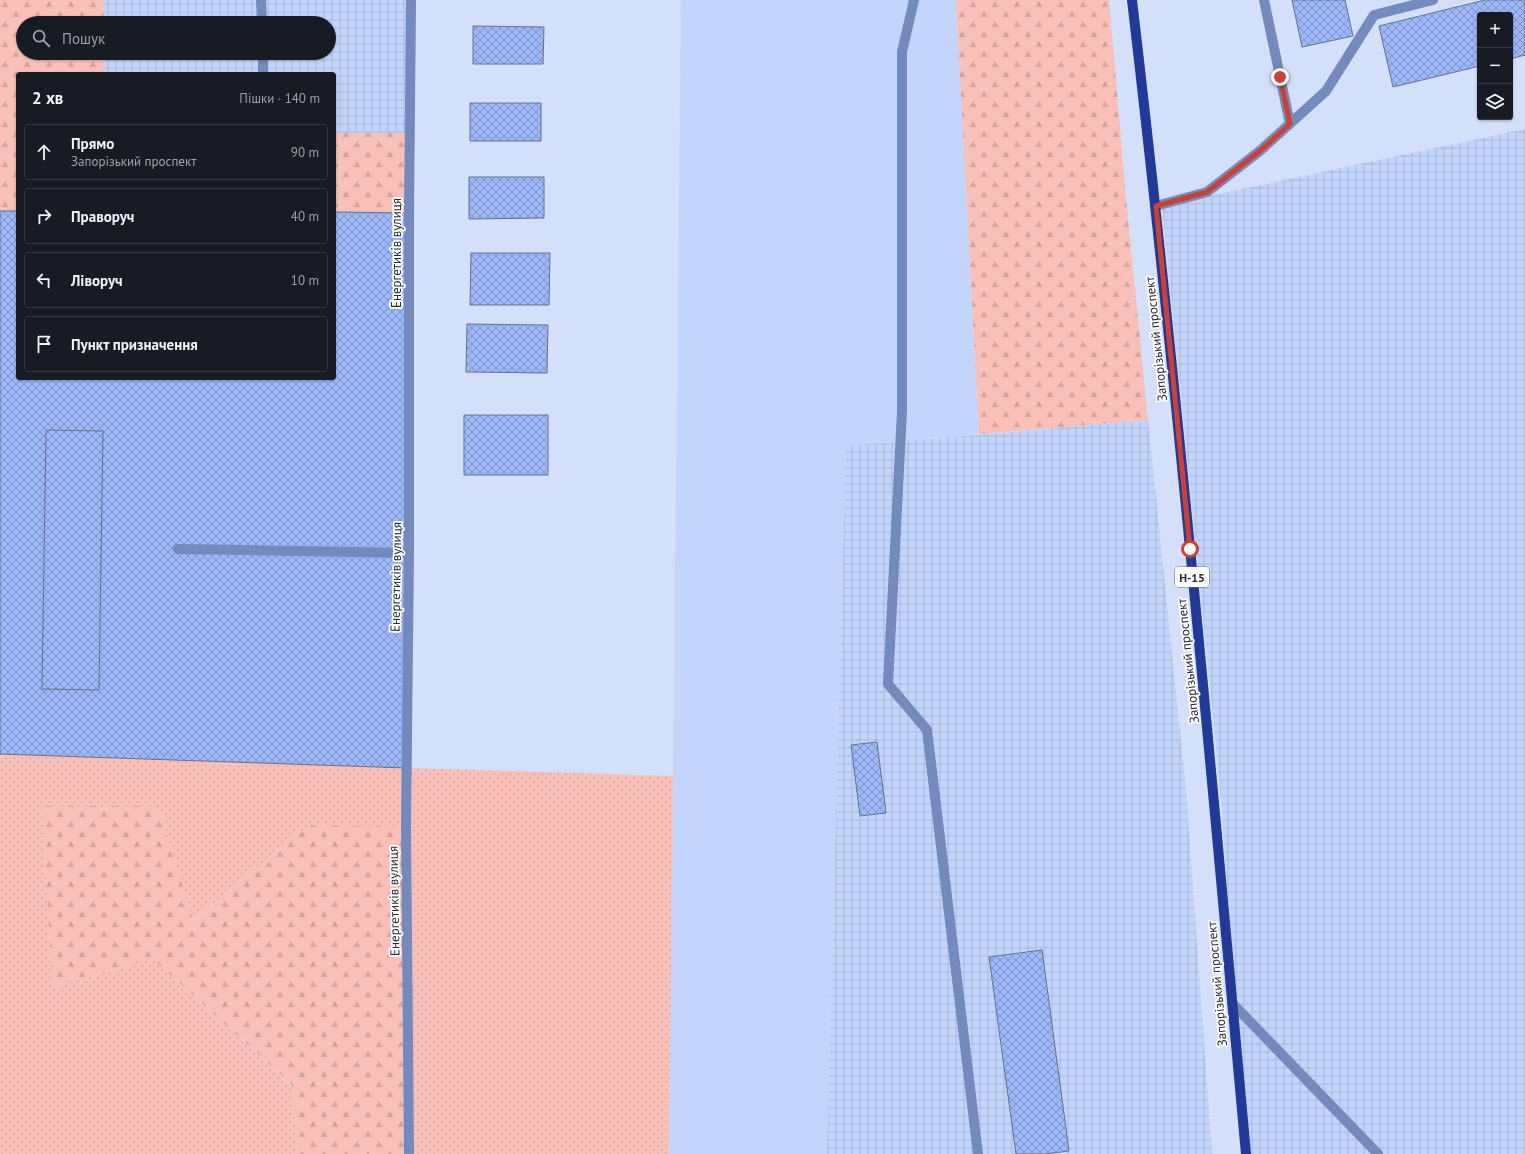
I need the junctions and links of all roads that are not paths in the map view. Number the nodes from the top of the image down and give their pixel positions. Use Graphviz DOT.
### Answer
graph roads {
  1 [pos="261,0"];
  2 [pos="411,0"];
  3 [pos="914,0"];
  4 [pos="1132,0"];
  5 [pos="1264,0"];
  6 [pos="1433,0"];
  7 [pos="262,16"];
  8 [pos="263,60"];
  9 [pos="263,72"];
  10 [pos="1290,124"];
  11 [pos="1156,206"];
  12 [pos="178,549"];
  13 [pos="409,553"];
  14 [pos="1232,1003"];
  15 [pos="409,1154"];
  16 [pos="978,1154"];
  17 [pos="1246,1154"];
  18 [pos="1378,1154"];
  1 -- 7 [label="street"];
  2 -- 13 [label="street, Енергетиків вулиця"];
  3 -- 16 [label="street"];
  4 -- 11 [label="main road, Запорізький проспект / Н-15"];
  5 -- 10 [label="street"];
  6 -- 10 [label="street"];
  8 -- 9 [label="street"];
  10 -- 11 [label="street"];
  11 -- 14 [label="main road, Запорізький проспект / Н-15"];
  12 -- 13 [label="street"];
  13 -- 15 [label="street, Енергетиків вулиця"];
  14 -- 17 [label="main road, Запорізький проспект / Н-15"];
  14 -- 18 [label="street"];
}
